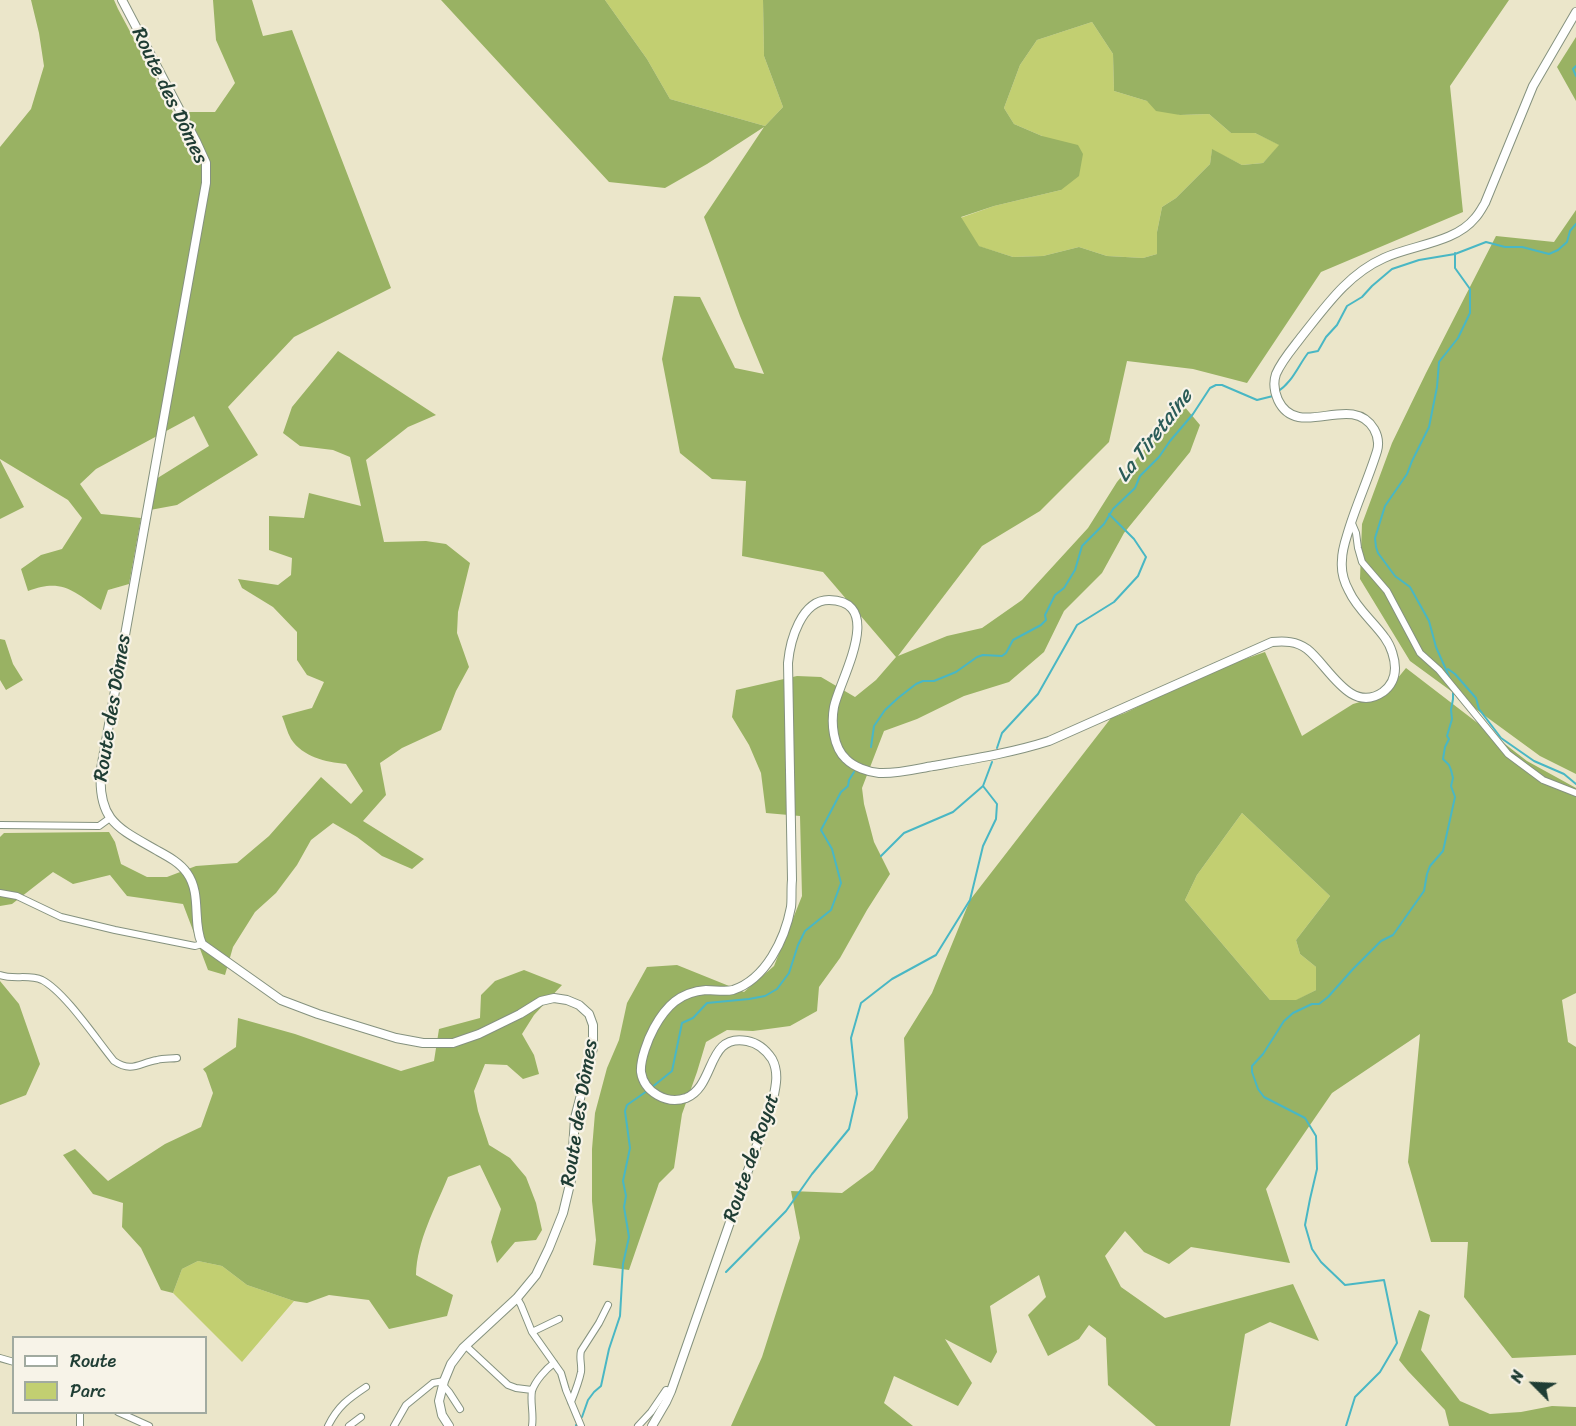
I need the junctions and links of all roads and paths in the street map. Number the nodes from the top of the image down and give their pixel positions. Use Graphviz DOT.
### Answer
graph roads {
  1 [pos="124,0"];
  2 [pos="1576,12"];
  3 [pos="1351,521"];
  4 [pos="1576,793"];
  5 [pos="110,818"];
  6 [pos="0,825"];
  7 [pos="0,893"];
  8 [pos="202,944"];
  9 [pos="0,975"];
  10 [pos="177,1058"];
  11 [pos="517,1298"];
  12 [pos="608,1305"];
  13 [pos="559,1319"];
  14 [pos="532,1332"];
  15 [pos="466,1346"];
  16 [pos="554,1363"];
  17 [pos="443,1383"];
  18 [pos="366,1387"];
  19 [pos="532,1390"];
  20 [pos="671,1391"];
  21 [pos="571,1403"];
  22 [pos="460,1409"];
  23 [pos="120,1414"];
  24 [pos="361,1417"];
  25 [pos="149,1426"];
  26 [pos="328,1426"];
  27 [pos="349,1426"];
  28 [pos="394,1426"];
  29 [pos="449,1426"];
  30 [pos="532,1426"];
  31 [pos="581,1426"];
  32 [pos="638,1426"];
  33 [pos="652,1426"];
  1 -- 5 [label="main road, Route des Dômes"];
  2 -- 3 [label="main road"];
  3 -- 4 [label="street"];
  3 -- 20 [label="main road, Route de Royat"];
  5 -- 6 [label="street"];
  5 -- 8 [label="main road"];
  7 -- 8 [label="street"];
  8 -- 11 [label="main road, Route des Dômes"];
  9 -- 10 [label="street"];
  11 -- 14 [label="street"];
  11 -- 15 [label="main road, Route des Dômes"];
  12 -- 21 [label="street"];
  13 -- 14 [label="street"];
  14 -- 16 [label="street"];
  15 -- 17 [label="main road, Route des Dômes"];
  15 -- 19 [label="street"];
  16 -- 19 [label="street"];
  16 -- 21 [label="street"];
  17 -- 22 [label="street"];
  17 -- 28 [label="street"];
  17 -- 29 [label="main road, Route des Dômes"];
  18 -- 26 [label="street"];
  19 -- 30 [label="street"];
  20 -- 32 [label="street"];
  20 -- 33 [label="main road, Route de Royat"];
  21 -- 31 [label="street"];
  23 -- 25 [label="street"];
  24 -- 27 [label="street"];
}
